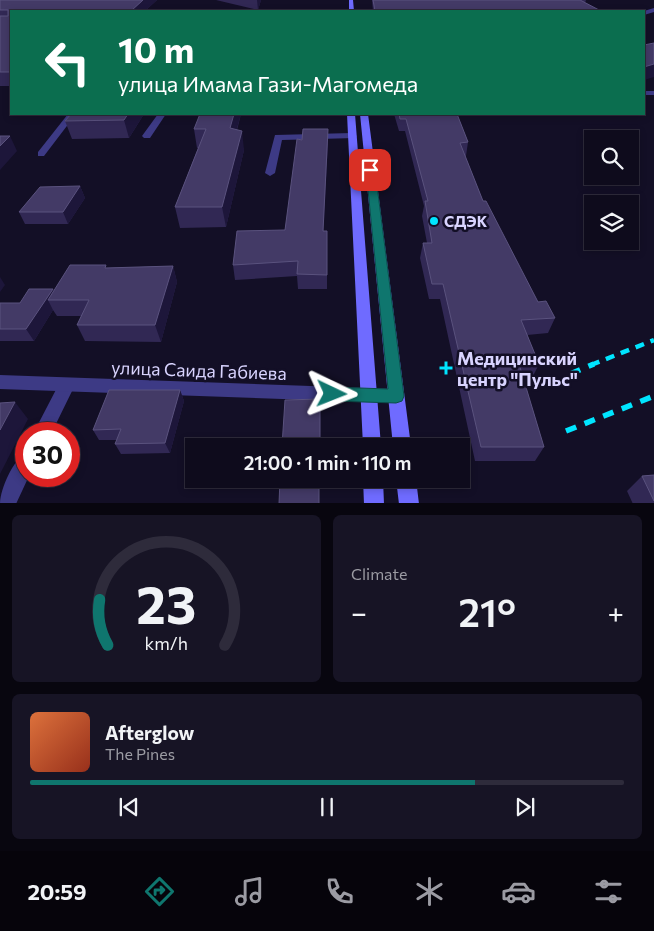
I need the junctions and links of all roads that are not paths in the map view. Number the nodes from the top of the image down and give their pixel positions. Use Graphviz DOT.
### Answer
graph roads {
  1 [pos="71,115"];
  2 [pos="161,115"];
  3 [pos="351,115"];
  4 [pos="364,115"];
  5 [pos="147,136"];
  6 [pos="352,136"];
  7 [pos="41,154"];
  8 [pos="270,173"];
  9 [pos="0,382"];
  10 [pos="67,385"];
  11 [pos="370,395"];
  12 [pos="396,396"];
  13 [pos="48,422"];
  14 [pos="372,438"];
  15 [pos="401,438"];
  16 [pos="15,487"];
  17 [pos="373,488"];
  18 [pos="407,488"];
  19 [pos="8,503"];
  20 [pos="374,503"];
  21 [pos="409,503"];
  1 -- 7 [label="street"];
  2 -- 5 [label="street"];
  3 -- 6 [label="main road"];
  4 -- 12 [label="main road"];
  6 -- 8 [label="street"];
  6 -- 11 [label="main road"];
  9 -- 10 [label="street, улица Саида Габиева"];
  10 -- 11 [label="street, улица Саида Габиева"];
  10 -- 13 [label="street"];
  11 -- 12 [label="street, улица Саида Габиева"];
  11 -- 14 [label="main road"];
  12 -- 15 [label="main road"];
  16 -- 19 [label="street"];
  17 -- 20 [label="main road"];
  18 -- 21 [label="main road"];
}
